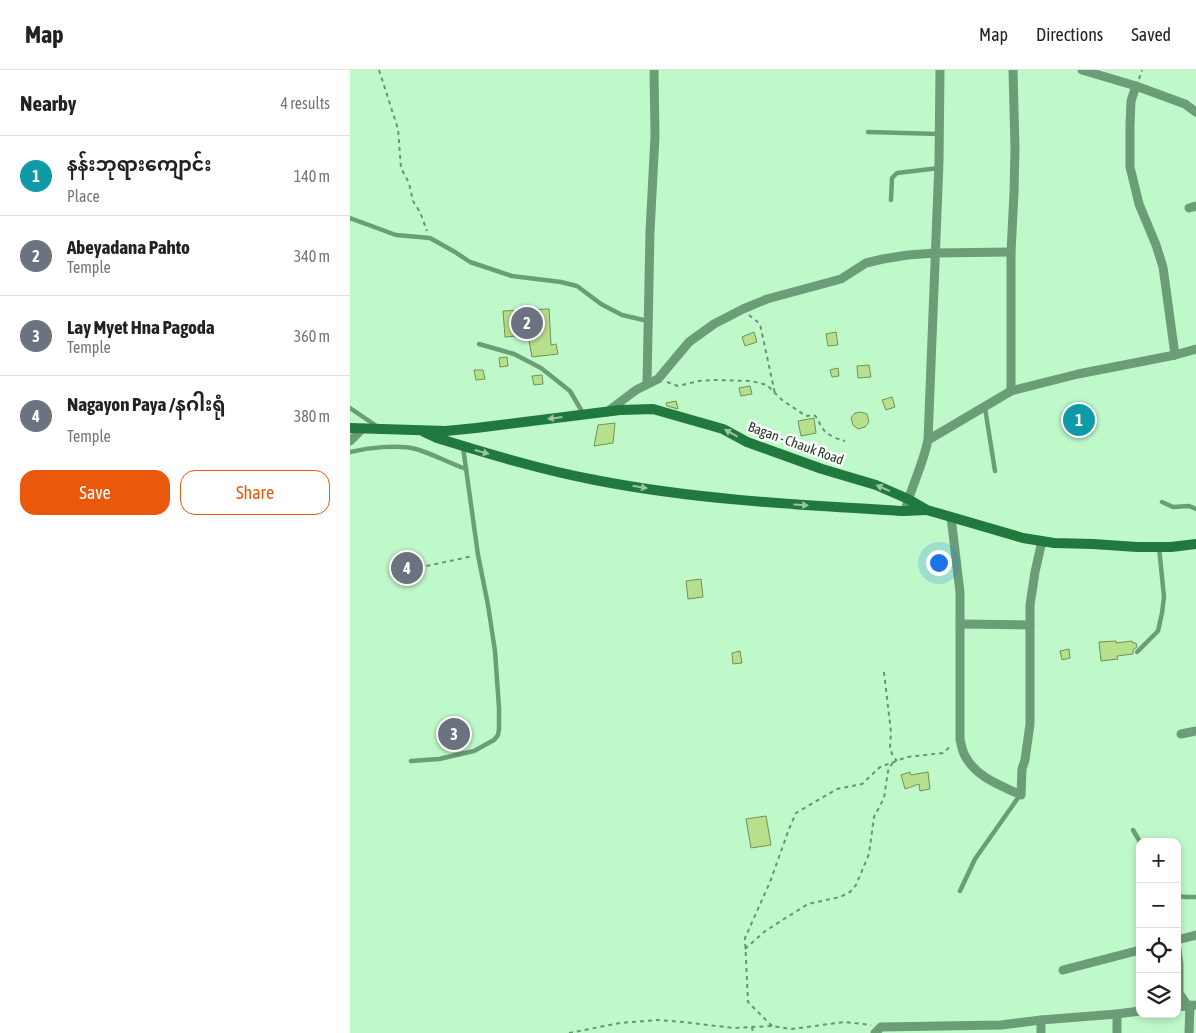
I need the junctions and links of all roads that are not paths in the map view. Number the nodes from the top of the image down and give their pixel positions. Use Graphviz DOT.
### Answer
graph roads {
  1 [pos="654,70"];
  2 [pos="940,70"];
  3 [pos="1013,70"];
  4 [pos="1082,70"];
  5 [pos="1136,86"];
  6 [pos="1196,112"];
  7 [pos="868,132"];
  8 [pos="939,134"];
  9 [pos="939,168"];
  10 [pos="891,200"];
  11 [pos="350,218"];
  12 [pos="1011,252"];
  13 [pos="935,253"];
  14 [pos="648,321"];
  15 [pos="479,344"];
  16 [pos="1196,349"];
  17 [pos="1175,355"];
  18 [pos="647,383"];
  19 [pos="1011,392"];
  20 [pos="350,408"];
  21 [pos="985,408"];
  22 [pos="607,412"];
  23 [pos="584,415"];
  24 [pos="350,428"];
  25 [pos="363,428"];
  26 [pos="381,429"];
  27 [pos="419,430"];
  28 [pos="928,440"];
  29 [pos="350,442"];
  30 [pos="463,446"];
  31 [pos="350,452"];
  32 [pos="466,470"];
  33 [pos="995,471"];
  34 [pos="908,499"];
  35 [pos="1162,502"];
  36 [pos="1196,509"];
  37 [pos="927,510"];
  38 [pos="904,511"];
  39 [pos="950,517"];
  40 [pos="1042,541"];
  41 [pos="1196,544"];
  42 [pos="1159,547"];
  43 [pos="960,624"];
  44 [pos="1030,625"];
  45 [pos="1137,652"];
  46 [pos="1196,731"];
  47 [pos="1181,734"];
  48 [pos="411,761"];
  49 [pos="1021,795"];
  50 [pos="1133,830"];
  51 [pos="1138,838"];
  52 [pos="960,891"];
  53 [pos="1181,896"];
  54 [pos="1196,897"];
  55 [pos="1196,935"];
  56 [pos="1181,939"];
  57 [pos="1136,951"];
  58 [pos="1063,970"];
  59 [pos="1179,973"];
  60 [pos="1187,1005"];
  61 [pos="1136,1012"];
  62 [pos="1117,1014"];
  63 [pos="1041,1020"];
  64 [pos="975,1029"];
  65 [pos="878,1030"];
  66 [pos="912,1030"];
  67 [pos="1041,1033"];
  68 [pos="1117,1033"];
  69 [pos="1189,1033"];
  1 -- 14 [label="street"];
  2 -- 8 [label="street"];
  3 -- 12 [label="street"];
  4 -- 5 [label="street"];
  5 -- 6 [label="street"];
  5 -- 17 [label="street"];
  7 -- 8 [label="lane"];
  8 -- 9 [label="street"];
  9 -- 10 [label="lane"];
  9 -- 13 [label="street"];
  11 -- 14 [label="lane"];
  12 -- 13 [label="street"];
  12 -- 19 [label="street"];
  13 -- 18 [label="street"];
  13 -- 28 [label="street"];
  14 -- 18 [label="street"];
  15 -- 23 [label="lane"];
  16 -- 17 [label="street"];
  17 -- 19 [label="street"];
  18 -- 22 [label="street"];
  19 -- 21 [label="street"];
  20 -- 26 [label="lane"];
  21 -- 28 [label="street"];
  21 -- 33 [label="lane"];
  22 -- 23 [label="main road, Bagan - Chauk Road"];
  34 -- 22 [label="main road, Bagan - Chauk Road, one-way"];
  23 -- 27 [label="main road, Bagan - Chauk Road, one-way"];
  24 -- 25 [label="main road, Bagan - Chauk Road"];
  25 -- 26 [label="main road, Bagan - Chauk Road"];
  25 -- 29 [label="street"];
  26 -- 27 [label="main road, Bagan - Chauk Road"];
  27 -- 30 [label="main road"];
  28 -- 34 [label="street"];
  30 -- 32 [label="lane"];
  30 -- 38 [label="main road, one-way"];
  31 -- 32 [label="lane"];
  32 -- 48 [label="lane"];
  34 -- 37 [label="main road, Bagan - Chauk Road"];
  34 -- 38 [label="street"];
  35 -- 36 [label="lane"];
  37 -- 38 [label="main road"];
  37 -- 39 [label="main road, Bagan - Chauk Road"];
  39 -- 40 [label="main road, Bagan - Chauk Road"];
  39 -- 43 [label="street"];
  40 -- 42 [label="main road, Bagan - Chauk Road"];
  40 -- 44 [label="street"];
  41 -- 42 [label="main road, Bagan - Chauk Road"];
  42 -- 45 [label="lane"];
  43 -- 44 [label="street"];
  43 -- 49 [label="street"];
  44 -- 49 [label="street"];
  46 -- 47 [label="street"];
  49 -- 52 [label="lane"];
  50 -- 51 [label="lane"];
  53 -- 54 [label="lane"];
  55 -- 56 [label="street"];
  57 -- 58 [label="street"];
  59 -- 60 [label="street"];
  60 -- 69 [label="street"];
  61 -- 62 [label="street"];
  62 -- 63 [label="street"];
  62 -- 68 [label="street"];
  63 -- 64 [label="street"];
  63 -- 67 [label="street"];
  64 -- 66 [label="street"];
  65 -- 66 [label="street"];
}
